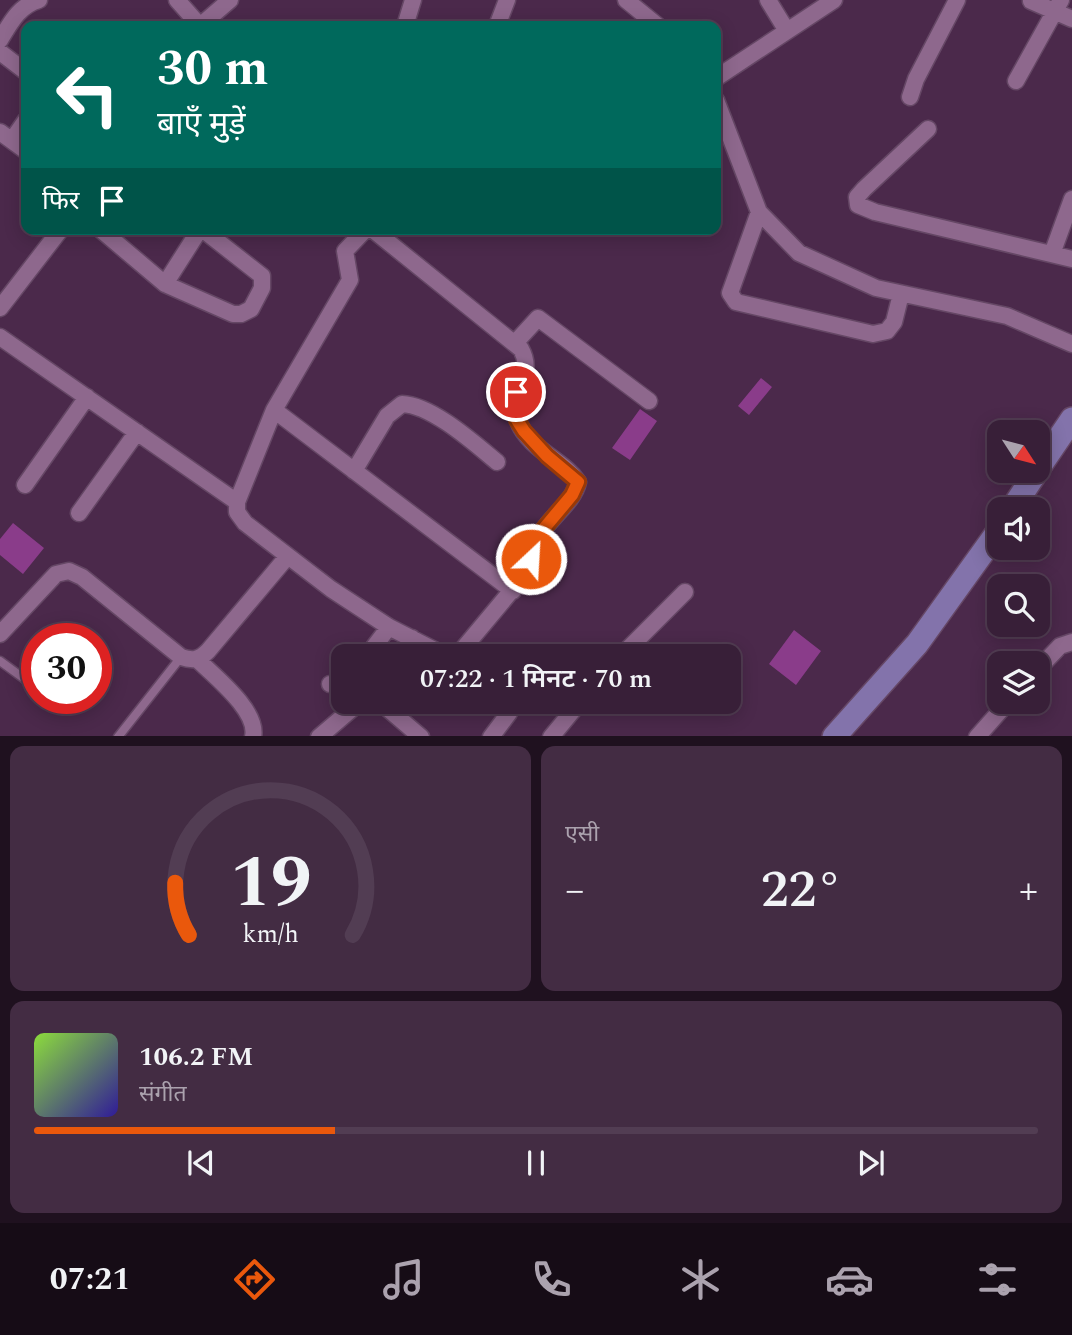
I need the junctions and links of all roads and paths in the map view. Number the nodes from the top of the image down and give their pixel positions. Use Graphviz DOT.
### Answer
graph roads {
  1 [pos="39,0"];
  2 [pos="177,0"];
  3 [pos="230,0"];
  4 [pos="413,0"];
  5 [pos="507,0"];
  6 [pos="626,0"];
  7 [pos="768,0"];
  8 [pos="834,0"];
  9 [pos="957,0"];
  10 [pos="1031,1"];
  11 [pos="1058,5"];
  12 [pos="7,14"];
  13 [pos="1072,19"];
  14 [pos="196,21"];
  15 [pos="206,21"];
  16 [pos="407,21"];
  17 [pos="499,21"];
  18 [pos="652,21"];
  19 [pos="787,31"];
  20 [pos="0,40"];
  21 [pos="0,52"];
  22 [pos="21,68"];
  23 [pos="721,75"];
  24 [pos="1016,81"];
  25 [pos="911,97"];
  26 [pos="721,113"];
  27 [pos="21,124"];
  28 [pos="928,129"];
  29 [pos="6,136"];
  30 [pos="21,147"];
  31 [pos="1072,199"];
  32 [pos="759,212"];
  33 [pos="56,235"];
  34 [pos="107,235"];
  35 [pos="197,235"];
  36 [pos="209,235"];
  37 [pos="360,235"];
  38 [pos="380,235"];
  39 [pos="1052,254"];
  40 [pos="1072,259"];
  41 [pos="165,284"];
  42 [pos="901,293"];
  43 [pos="0,308"];
  44 [pos="0,337"];
  45 [pos="515,343"];
  46 [pos="1072,344"];
  47 [pos="87,397"];
  48 [pos="649,401"];
  49 [pos="274,410"];
  50 [pos="1072,419"];
  51 [pos="137,432"];
  52 [pos="1050,451"];
  53 [pos="498,462"];
  54 [pos="354,471"];
  55 [pos="25,485"];
  56 [pos="237,502"];
  57 [pos="79,513"];
  58 [pos="987,547"];
  59 [pos="287,557"];
  60 [pos="513,591"];
  61 [pos="685,592"];
  62 [pos="389,627"];
  63 [pos="0,635"];
  64 [pos="412,638"];
  65 [pos="1072,642"];
  66 [pos="376,644"];
  67 [pos="407,644"];
  68 [pos="423,644"];
  69 [pos="467,644"];
  70 [pos="633,644"];
  71 [pos="1050,656"];
  72 [pos="181,657"];
  73 [pos="198,660"];
  74 [pos="0,662"];
  75 [pos="21,677"];
  76 [pos="346,714"];
  77 [pos="394,714"];
  78 [pos="508,714"];
  79 [pos="570,714"];
  80 [pos="997,714"];
  81 [pos="119,736"];
  82 [pos="253,736"];
  83 [pos="319,736"];
  84 [pos="420,736"];
  85 [pos="492,736"];
  86 [pos="552,736"];
  87 [pos="835,736"];
  88 [pos="978,736"];
  1 -- 12 [label="street"];
  2 -- 14 [label="street"];
  3 -- 15 [label="street"];
  4 -- 16 [label="street"];
  5 -- 17 [label="street"];
  6 -- 18 [label="street"];
  7 -- 19 [label="street"];
  8 -- 19 [label="street"];
  9 -- 25 [label="street"];
  10 -- 11 [label="street"];
  11 -- 13 [label="street"];
  11 -- 24 [label="street"];
  12 -- 20 [label="street"];
  19 -- 23 [label="street"];
  21 -- 22 [label="street"];
  26 -- 32 [label="street"];
  27 -- 29 [label="street"];
  28 -- 39 [label="street"];
  29 -- 30 [label="street"];
  31 -- 39 [label="street"];
  32 -- 42 [label="street"];
  32 -- 42 [label="street"];
  33 -- 43 [label="street"];
  34 -- 41 [label="street"];
  35 -- 41 [label="street"];
  36 -- 41 [label="street"];
  37 -- 49 [label="street"];
  38 -- 45 [label="street"];
  39 -- 40 [label="street"];
  42 -- 46 [label="street"];
  44 -- 47 [label="street"];
  45 -- 48 [label="street"];
  45 -- 60 [label="street"];
  47 -- 51 [label="street"];
  47 -- 55 [label="street"];
  49 -- 54 [label="street"];
  49 -- 56 [label="street"];
  50 -- 52 [label="street"];
  51 -- 56 [label="street"];
  51 -- 57 [label="street"];
  53 -- 54 [label="street"];
  54 -- 60 [label="street"];
  56 -- 59 [label="street"];
  58 -- 87 [label="street"];
  59 -- 62 [label="street"];
  59 -- 73 [label="street"];
  60 -- 69 [label="street"];
  61 -- 70 [label="street"];
  62 -- 64 [label="street"];
  62 -- 66 [label="street"];
  63 -- 72 [label="street"];
  64 -- 67 [label="street"];
  64 -- 68 [label="street"];
  65 -- 71 [label="street"];
  72 -- 73 [label="street"];
  72 -- 81 [label="lane"];
  73 -- 82 [label="street"];
  74 -- 75 [label="lane"];
  76 -- 83 [label="street"];
  77 -- 84 [label="street"];
  78 -- 85 [label="street"];
  79 -- 86 [label="street"];
  80 -- 88 [label="street"];
}
